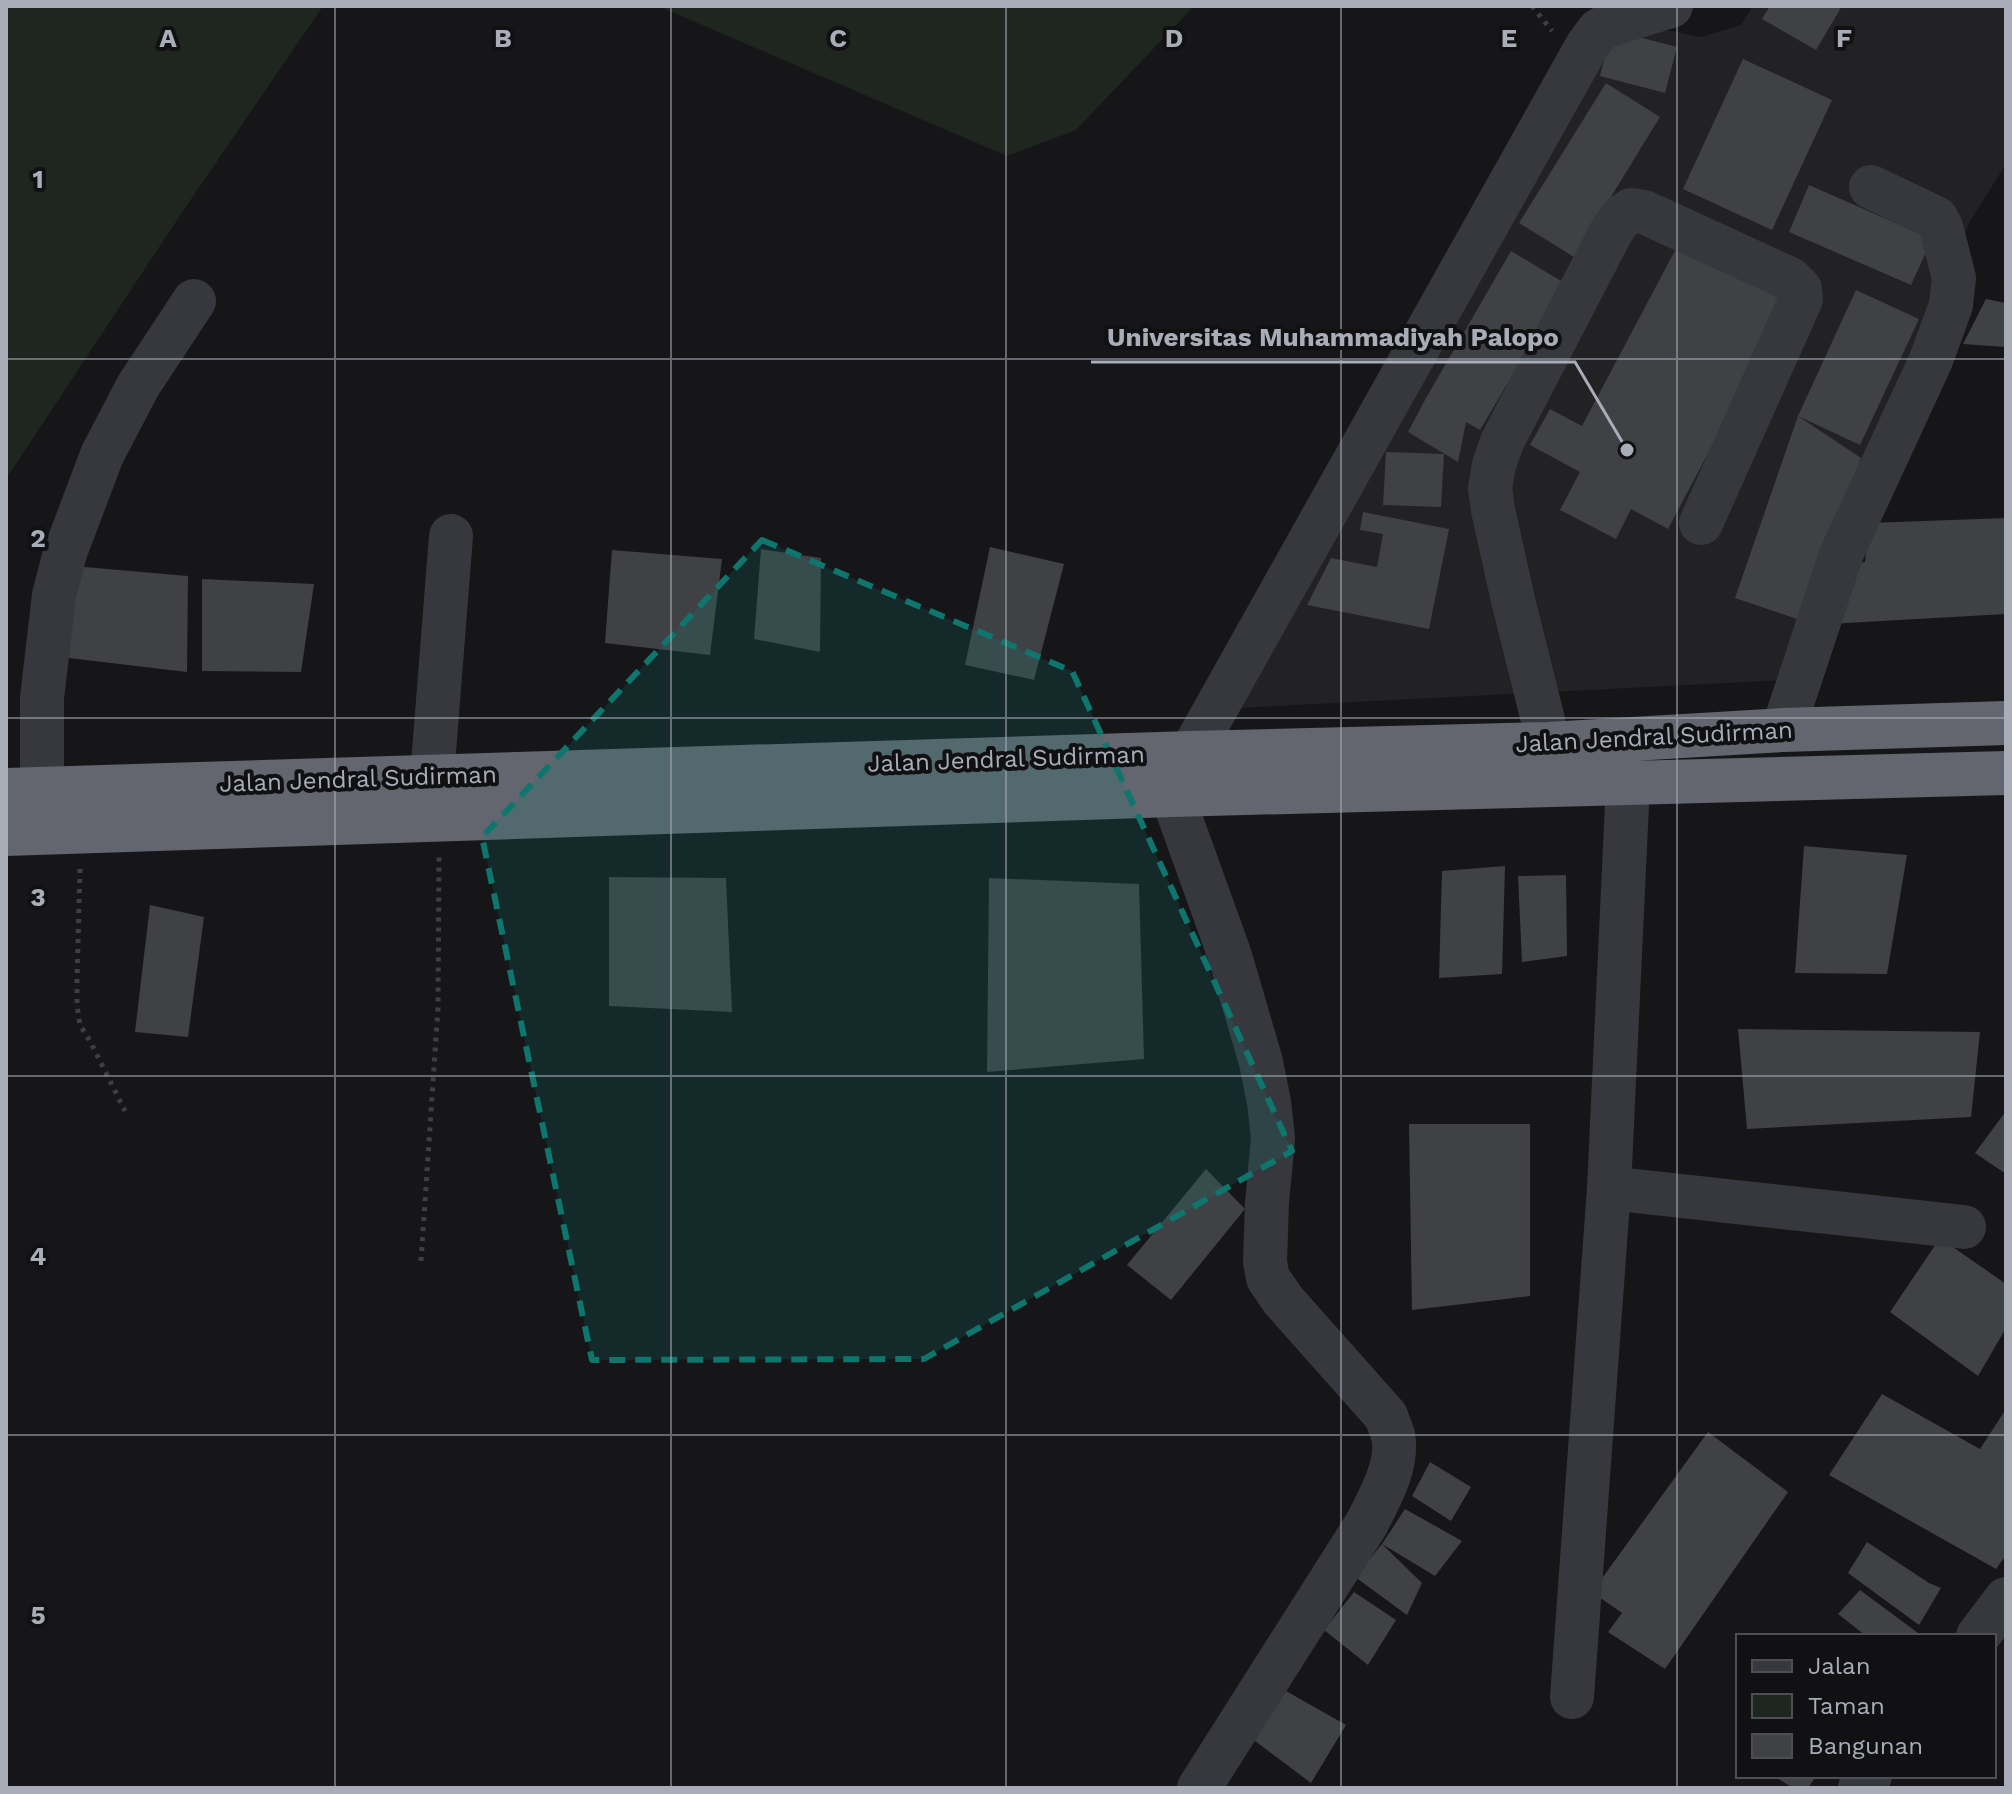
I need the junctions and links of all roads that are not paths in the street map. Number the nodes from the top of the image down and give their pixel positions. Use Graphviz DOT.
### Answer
graph roads {
  1 [pos="1671,6"];
  2 [pos="1871,187"];
  3 [pos="194,301"];
  4 [pos="1701,523"];
  5 [pos="451,536"];
  6 [pos="2006,723"];
  7 [pos="1783,730"];
  8 [pos="1549,744"];
  9 [pos="1191,753"];
  10 [pos="2006,773"];
  11 [pos="432,777"];
  12 [pos="1628,783"];
  13 [pos="24,789"];
  14 [pos="1172,795"];
  15 [pos="6,834"];
  16 [pos="1609,1188"];
  17 [pos="1964,1227"];
  18 [pos="2006,1599"];
  19 [pos="1980,1634"];
  20 [pos="1572,1697"];
  21 [pos="1199,1788"];
  1 -- 9 [label="street"];
  2 -- 7 [label="street"];
  3 -- 13 [label="street"];
  4 -- 8 [label="street"];
  5 -- 11 [label="street"];
  6 -- 7 [label="highway, Jalan Jendral Sudirman"];
  7 -- 8 [label="highway, Jalan Jendral Sudirman"];
  8 -- 9 [label="highway, Jalan Jendral Sudirman"];
  9 -- 11 [label="highway, Jalan Jendral Sudirman"];
  10 -- 12 [label="highway, Jalan Jendral Sudirman"];
  11 -- 13 [label="highway, Jalan Jendral Sudirman"];
  12 -- 14 [label="highway, Jalan Jendral Sudirman"];
  12 -- 16 [label="street"];
  14 -- 15 [label="highway, Jalan Jendral Sudirman"];
  14 -- 21 [label="street"];
  16 -- 17 [label="street"];
  16 -- 20 [label="street"];
  18 -- 19 [label="street"];
}
